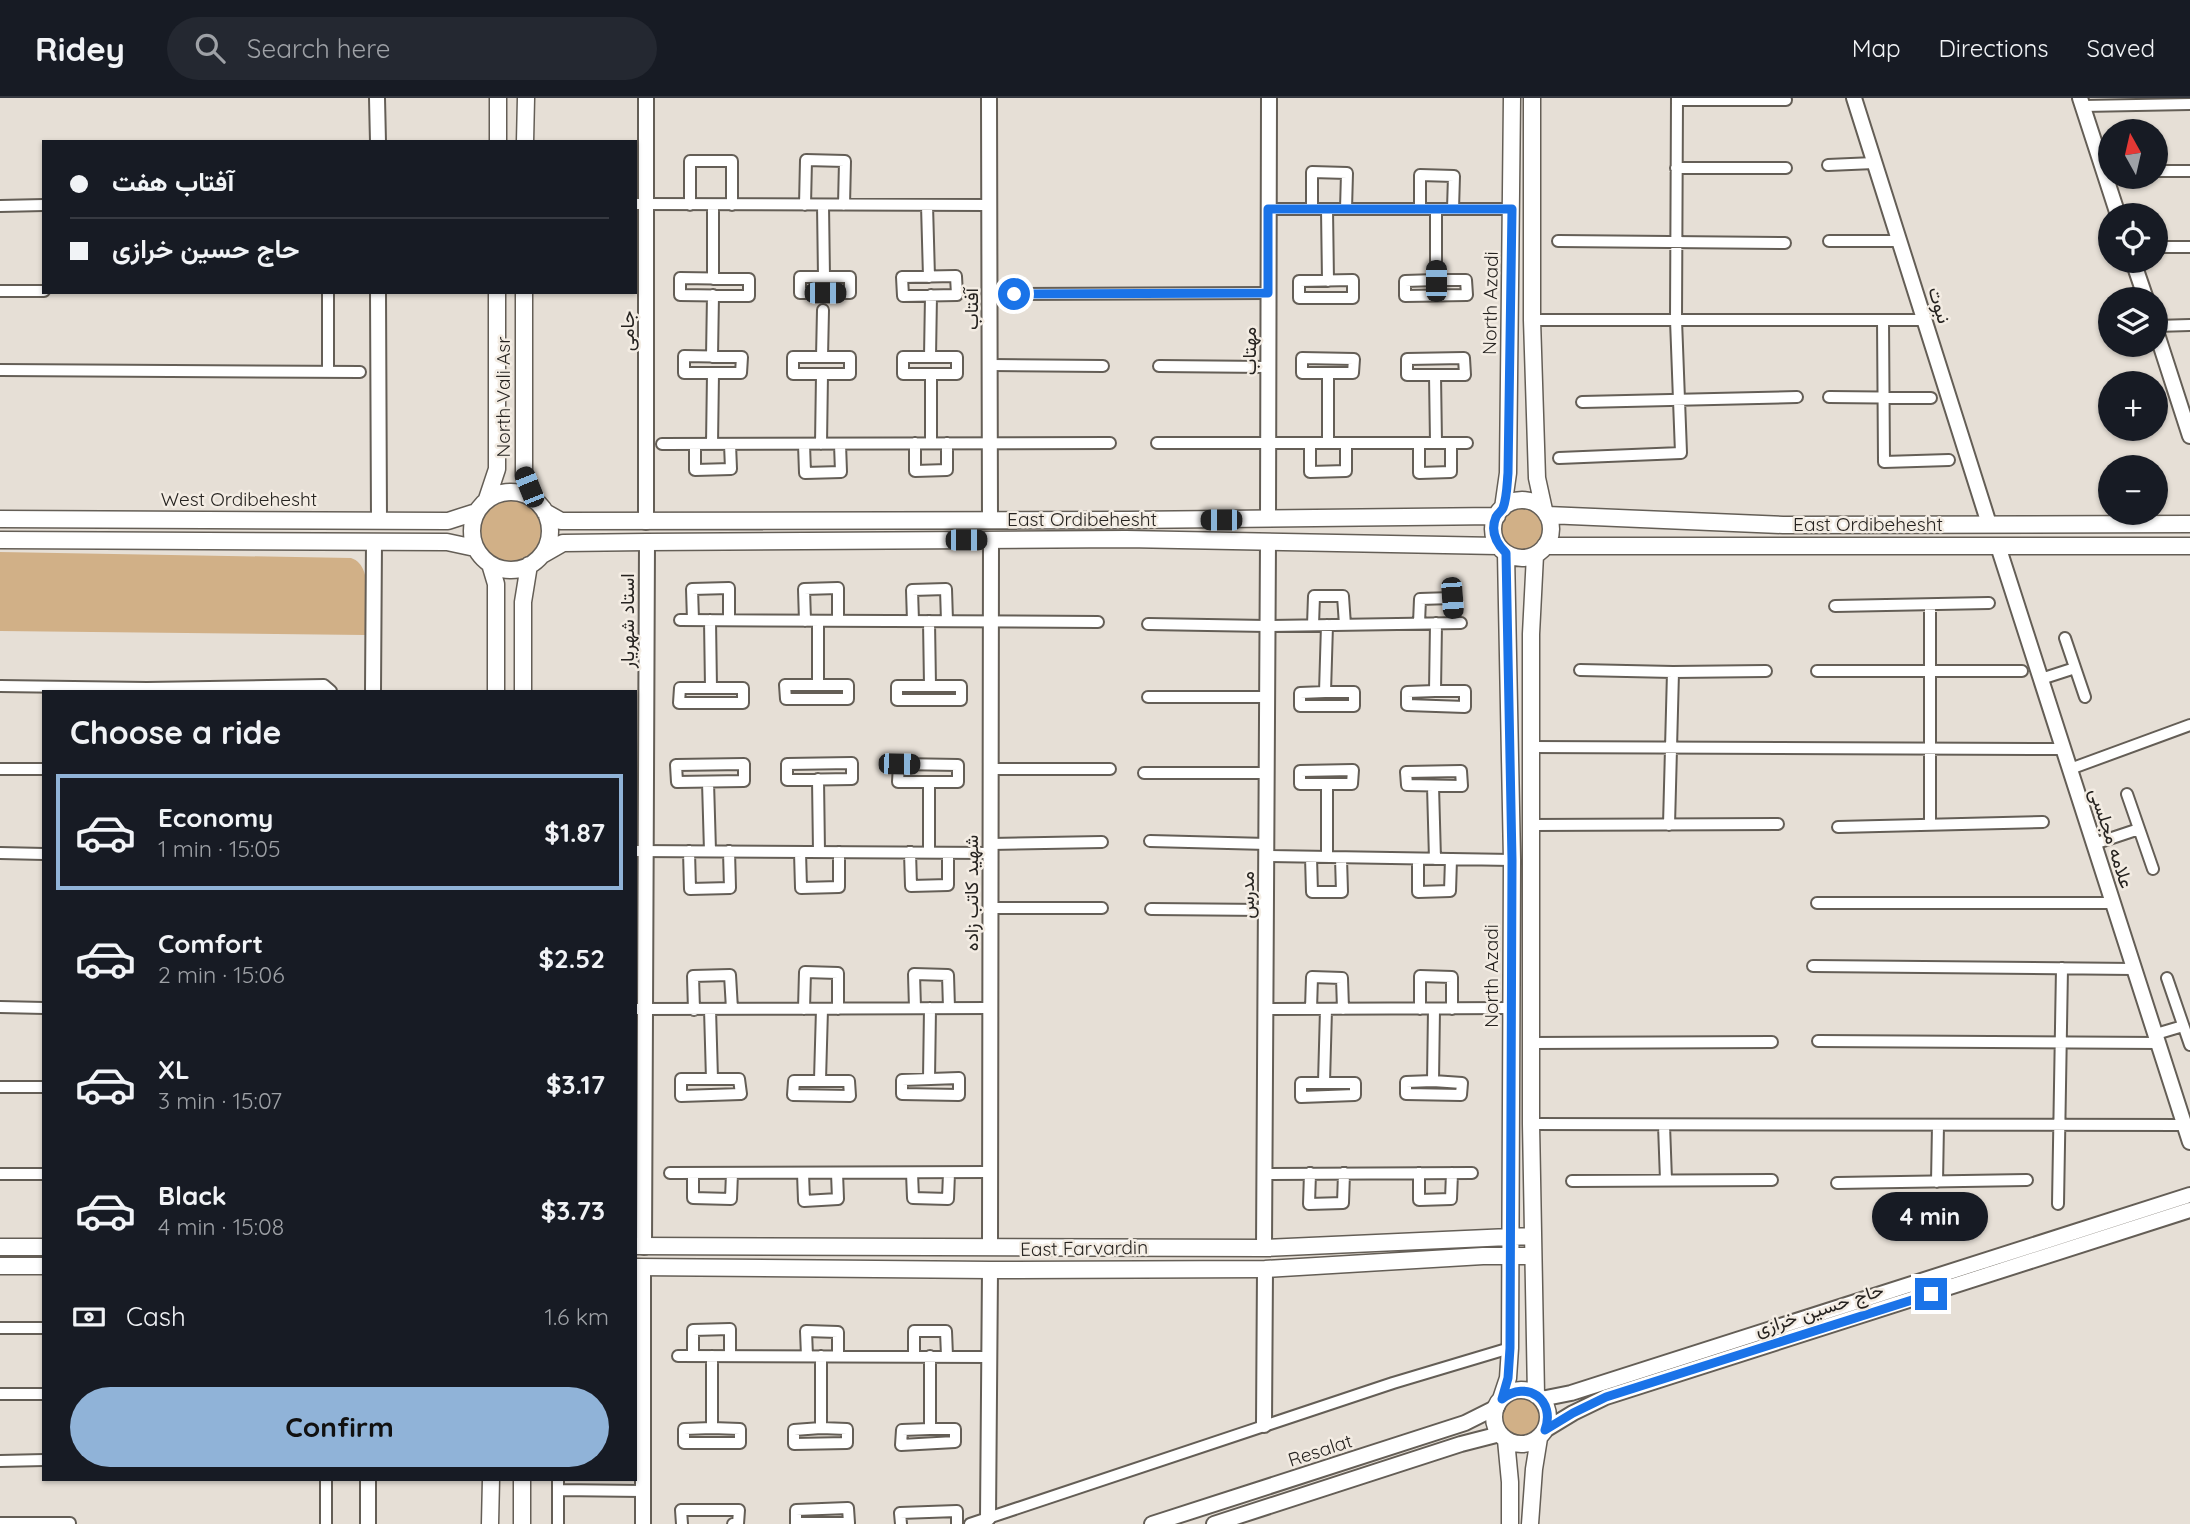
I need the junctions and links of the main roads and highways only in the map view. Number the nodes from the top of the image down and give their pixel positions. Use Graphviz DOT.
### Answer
graph roads {
  1 [pos="498,98"];
  2 [pos="526,98"];
  3 [pos="1512,98"];
  4 [pos="1532,98"];
  5 [pos="1512,123"];
  6 [pos="1532,123"];
  7 [pos="498,140"];
  8 [pos="525,140"];
  9 [pos="498,294"];
  10 [pos="524,294"];
  11 [pos="497,456"];
  12 [pos="523,456"];
  13 [pos="487,499"];
  14 [pos="540,506"];
  15 [pos="476,512"];
  16 [pos="1500,512"];
  17 [pos="1545,512"];
  18 [pos="0,519"];
  19 [pos="1109,520"];
  20 [pos="1151,520"];
  21 [pos="443,521"];
  22 [pos="578,522"];
  23 [pos="1915,524"];
  24 [pos="2190,524"];
  25 [pos="0,540"];
  26 [pos="1110,540"];
  27 [pos="1146,540"];
  28 [pos="436,542"];
  29 [pos="576,543"];
  30 [pos="1916,545"];
  31 [pos="2190,546"];
  32 [pos="475,548"];
  33 [pos="1502,549"];
  34 [pos="1540,551"];
  35 [pos="542,555"];
  36 [pos="490,564"];
  37 [pos="528,565"];
  38 [pos="496,599"];
  39 [pos="523,602"];
  40 [pos="496,690"];
  41 [pos="523,690"];
  42 [pos="1533,1236"];
  43 [pos="1510,1237"];
  44 [pos="0,1247"];
  45 [pos="42,1247"];
  46 [pos="640,1247"];
  47 [pos="1510,1255"];
  48 [pos="1533,1256"];
  49 [pos="0,1266"];
  50 [pos="42,1266"];
  51 [pos="639,1267"];
  52 [pos="1538,1397"];
  53 [pos="1499,1403"];
  54 [pos="1542,1434"];
  55 [pos="1503,1437"];
  56 [pos="491,1481"];
  57 [pos="522,1481"];
  58 [pos="490,1524"];
  59 [pos="522,1524"];
  60 [pos="1510,1524"];
  61 [pos="1530,1524"];
  1 -- 7 [label="main road"];
  2 -- 8 [label="main road"];
  3 -- 5 [label="main road, North Azadi"];
  4 -- 6 [label="main road"];
  5 -- 6 [label="main road"];
  5 -- 16 [label="main road, North Azadi"];
  6 -- 17 [label="main road"];
  9 -- 11 [label="main road, North Vali Asr"];
  10 -- 12 [label="main road, North Vali Asr"];
  11 -- 12 [label="main road"];
  11 -- 13 [label="main road, North Vali Asr"];
  12 -- 14 [label="main road, North Vali Asr"];
  13 -- 14 [label="main road"];
  13 -- 15 [label="main road"];
  14 -- 22 [label="main road, East Ordibehesht"];
  14 -- 35 [label="main road"];
  15 -- 21 [label="main road, West Ordibehesht"];
  15 -- 32 [label="main road"];
  16 -- 17 [label="main road"];
  16 -- 20 [label="main road, East Ordibehesht"];
  16 -- 33 [label="main road"];
  17 -- 23 [label="main road, East Ordibehesht"];
  17 -- 34 [label="main road"];
  18 -- 21 [label="main road, West Ordibehesht"];
  19 -- 20 [label="main road, East Ordibehesht"];
  19 -- 22 [label="main road, East Ordibehesht"];
  19 -- 26 [label="main road"];
  20 -- 27 [label="main road"];
  21 -- 28 [label="main road"];
  22 -- 29 [label="main road"];
  23 -- 24 [label="main road, East Ordibehesht"];
  23 -- 30 [label="main road"];
  25 -- 28 [label="main road"];
  26 -- 27 [label="main road, East Ordibehesht"];
  26 -- 29 [label="main road, East Ordibehesht"];
  27 -- 33 [label="main road, East Ordibehesht"];
  28 -- 32 [label="main road"];
  29 -- 35 [label="main road, East Ordibehesht"];
  30 -- 31 [label="main road, East Ordibehesht"];
  30 -- 34 [label="main road, East Ordibehesht"];
  32 -- 36 [label="main road"];
  33 -- 34 [label="main road"];
  33 -- 43 [label="main road, North Azadi"];
  34 -- 42 [label="main road, North Azadi"];
  35 -- 37 [label="main road"];
  36 -- 37 [label="main road"];
  36 -- 38 [label="main road"];
  37 -- 39 [label="main road"];
  38 -- 39 [label="main road"];
  38 -- 40 [label="main road"];
  39 -- 41 [label="main road"];
  42 -- 43 [label="main road, East Farvardin"];
  42 -- 48 [label="main road, North Azadi"];
  43 -- 46 [label="main road, East Farvardin"];
  43 -- 47 [label="main road, North Azadi"];
  44 -- 45 [label="main road"];
  47 -- 48 [label="main road, East Farvardin"];
  47 -- 51 [label="main road, East Farvardin"];
  47 -- 53 [label="main road, North Azadi"];
  48 -- 52 [label="main road, North Azadi"];
  49 -- 50 [label="main road"];
  52 -- 53 [label="main road"];
  52 -- 54 [label="main road"];
  53 -- 55 [label="main road"];
  54 -- 55 [label="main road"];
  54 -- 61 [label="main road"];
  55 -- 60 [label="main road"];
  56 -- 58 [label="main road"];
  57 -- 59 [label="main road"];
}
